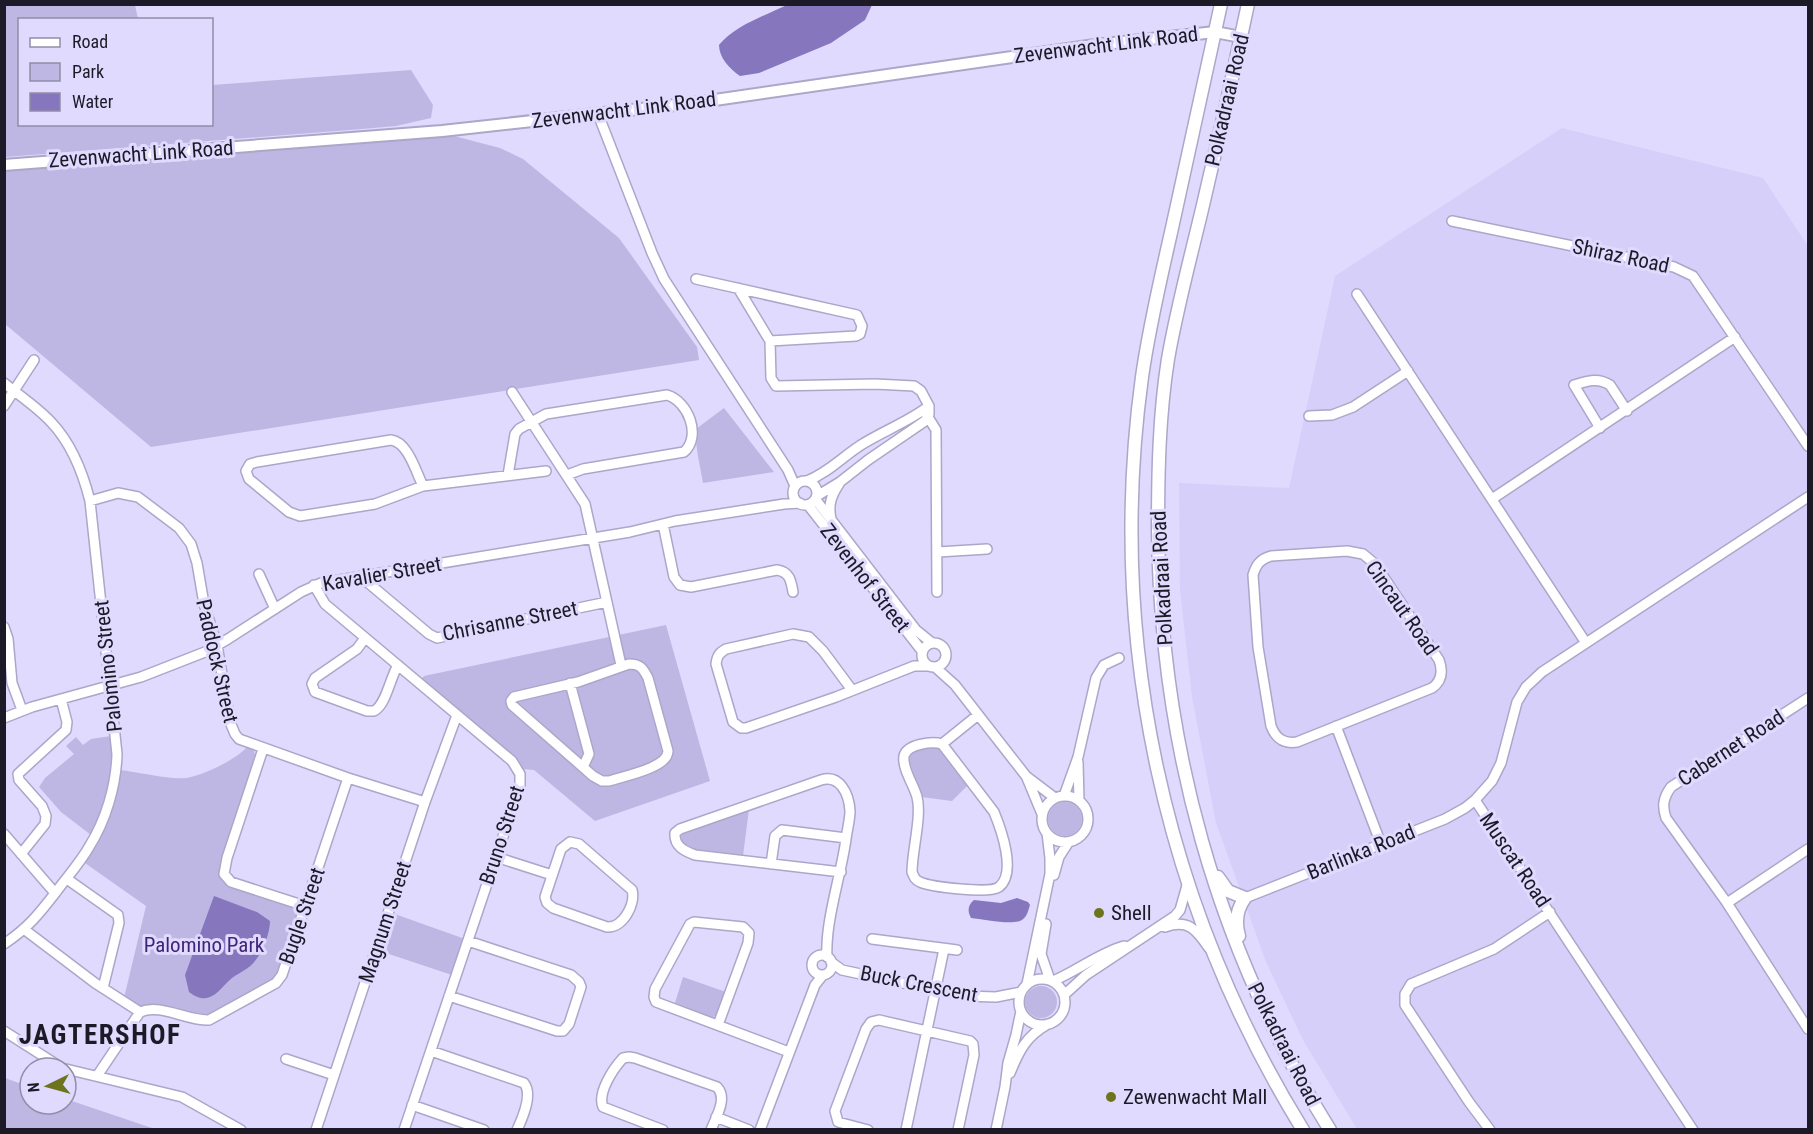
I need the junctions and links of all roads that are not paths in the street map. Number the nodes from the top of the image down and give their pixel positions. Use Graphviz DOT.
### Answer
graph roads {
  1 [pos="1221,4"];
  2 [pos="1248,4"];
  3 [pos="1215,32"];
  4 [pos="1241,37"];
  5 [pos="598,114"];
  6 [pos="4,165"];
  7 [pos="1452,221"];
  8 [pos="696,279"];
  9 [pos="738,288"];
  10 [pos="1357,294"];
  11 [pos="1736,338"];
  12 [pos="770,341"];
  13 [pos="34,360"];
  14 [pos="1408,371"];
  15 [pos="4,383"];
  16 [pos="14,391"];
  17 [pos="512,392"];
  18 [pos="4,406"];
  19 [pos="929,406"];
  20 [pos="1627,411"];
  21 [pos="1309,416"];
  22 [pos="928,417"];
  23 [pos="532,422"];
  24 [pos="1600,428"];
  25 [pos="1809,446"];
  26 [pos="546,471"];
  27 [pos="508,475"];
  28 [pos="567,475"];
  29 [pos="840,482"];
  30 [pos="423,486"];
  31 [pos="800,486"];
  32 [pos="1809,496"];
  33 [pos="1492,499"];
  34 [pos="90,501"];
  35 [pos="810,501"];
  36 [pos="784,504"];
  37 [pos="832,521"];
  38 [pos="663,524"];
  39 [pos="593,538"];
  40 [pos="987,549"];
  41 [pos="938,552"];
  42 [pos="259,574"];
  43 [pos="364,576"];
  44 [pos="314,585"];
  45 [pos="794,592"];
  46 [pos="937,592"];
  47 [pos="607,602"];
  48 [pos="275,609"];
  49 [pos="4,627"];
  50 [pos="365,638"];
  51 [pos="932,643"];
  52 [pos="1586,643"];
  53 [pos="217,645"];
  54 [pos="922,654"];
  55 [pos="1119,658"];
  56 [pos="945,660"];
  57 [pos="398,665"];
  58 [pos="621,666"];
  59 [pos="914,666"];
  60 [pos="931,666"];
  61 [pos="570,683"];
  62 [pos="955,685"];
  63 [pos="110,686"];
  64 [pos="852,690"];
  65 [pos="1809,698"];
  66 [pos="61,699"];
  67 [pos="22,710"];
  68 [pos="457,715"];
  69 [pos="978,715"];
  70 [pos="4,718"];
  71 [pos="1336,726"];
  72 [pos="942,744"];
  73 [pos="263,749"];
  74 [pos="1078,757"];
  75 [pos="583,767"];
  76 [pos="1026,776"];
  77 [pos="348,778"];
  78 [pos="1059,797"];
  79 [pos="1475,800"];
  80 [pos="1079,801"];
  81 [pos="425,802"];
  82 [pos="1042,814"];
  83 [pos="1195,820"];
  84 [pos="4,834"];
  85 [pos="1047,834"];
  86 [pos="846,838"];
  87 [pos="1068,843"];
  88 [pos="13,844"];
  89 [pos="1381,844"];
  90 [pos="1809,849"];
  91 [pos="4,851"];
  92 [pos="21,854"];
  93 [pos="496,857"];
  94 [pos="771,864"];
  95 [pos="841,872"];
  96 [pos="552,875"];
  97 [pos="67,879"];
  98 [pos="1188,882"];
  99 [pos="55,893"];
  100 [pos="1245,898"];
  101 [pos="1727,903"];
  102 [pos="305,906"];
  103 [pos="1550,912"];
  104 [pos="24,930"];
  105 [pos="1155,930"];
  106 [pos="872,939"];
  107 [pos="468,941"];
  108 [pos="4,944"];
  109 [pos="1129,944"];
  110 [pos="944,949"];
  111 [pos="957,950"];
  112 [pos="826,958"];
  113 [pos="1215,958"];
  114 [pos="842,970"];
  115 [pos="822,973"];
  116 [pos="1051,980"];
  117 [pos="1027,984"];
  118 [pos="104,988"];
  119 [pos="935,991"];
  120 [pos="1021,992"];
  121 [pos="1064,995"];
  122 [pos="449,996"];
  123 [pos="996,997"];
  124 [pos="1260,1000"];
  125 [pos="1020,1009"];
  126 [pos="1809,1010"];
  127 [pos="140,1012"];
  128 [pos="1800,1016"];
  129 [pos="1048,1024"];
  130 [pos="718,1025"];
  131 [pos="1809,1029"];
  132 [pos="4,1031"];
  133 [pos="927,1032"];
  134 [pos="431,1051"];
  135 [pos="789,1052"];
  136 [pos="43,1056"];
  137 [pos="286,1059"];
  138 [pos="78,1072"];
  139 [pos="334,1075"];
  140 [pos="97,1076"];
  141 [pos="1005,1087"];
  142 [pos="412,1106"];
  143 [pos="716,1117"];
  144 [pos="1689,1128"];
  145 [pos="241,1130"];
  146 [pos="316,1130"];
  147 [pos="404,1130"];
  148 [pos="484,1130"];
  149 [pos="517,1130"];
  150 [pos="663,1130"];
  151 [pos="711,1130"];
  152 [pos="749,1130"];
  153 [pos="760,1130"];
  154 [pos="868,1130"];
  155 [pos="906,1130"];
  156 [pos="958,1130"];
  157 [pos="996,1130"];
  158 [pos="1303,1130"];
  159 [pos="1330,1130"];
  160 [pos="1490,1130"];
  1 -- 3 [label="main road, Polkadraai Road"];
  2 -- 4 [label="main road, Polkadraai Road"];
  3 -- 4 [label="street, Zevenwacht Link Road"];
  3 -- 5 [label="street, Zevenwacht Link Road"];
  3 -- 98 [label="main road, Polkadraai Road"];
  4 -- 83 [label="main road, Polkadraai Road"];
  5 -- 6 [label="street, Zevenwacht Link Road"];
  5 -- 31 [label="street"];
  7 -- 11 [label="street, Shiraz Road"];
  8 -- 9 [label="street"];
  9 -- 12 [label="street"];
  9 -- 12 [label="street"];
  10 -- 14 [label="street"];
  11 -- 20 [label="street"];
  11 -- 25 [label="street, Shiraz Road"];
  12 -- 19 [label="street"];
  13 -- 16 [label="street"];
  14 -- 21 [label="street"];
  14 -- 33 [label="street"];
  15 -- 16 [label="street, Palomino Street"];
  16 -- 18 [label="street"];
  16 -- 34 [label="street, Palomino Street"];
  17 -- 23 [label="street"];
  19 -- 22 [label="street"];
  19 -- 31 [label="street"];
  20 -- 24 [label="street"];
  20 -- 24 [label="street"];
  22 -- 29 [label="street"];
  22 -- 41 [label="street"];
  23 -- 27 [label="street"];
  23 -- 28 [label="street"];
  23 -- 28 [label="street"];
  24 -- 33 [label="street"];
  26 -- 27 [label="street"];
  27 -- 30 [label="street"];
  28 -- 39 [label="street"];
  29 -- 35 [label="street"];
  29 -- 37 [label="street"];
  30 -- 30 [label="street"];
  31 -- 35 [label="street"];
  31 -- 35 [label="street"];
  31 -- 36 [label="street"];
  32 -- 52 [label="street, Muscat Road"];
  33 -- 52 [label="street"];
  34 -- 53 [label="street, Paddock Street"];
  34 -- 63 [label="street, Palomino Street"];
  35 -- 36 [label="street, Kavalier Street"];
  35 -- 37 [label="street, Zevenhof Street"];
  35 -- 54 [label="street, Zevenhof Street"];
  36 -- 38 [label="street, Kavalier Street"];
  37 -- 51 [label="street, Zevenhof Street"];
  38 -- 39 [label="street, Kavalier Street"];
  38 -- 45 [label="street"];
  39 -- 43 [label="street, Kavalier Street"];
  39 -- 47 [label="street"];
  40 -- 41 [label="street"];
  41 -- 46 [label="street"];
  42 -- 48 [label="street"];
  43 -- 44 [label="street, Kavalier Street"];
  43 -- 47 [label="street, Chrisanne Street"];
  44 -- 48 [label="street, Kavalier Street"];
  44 -- 50 [label="street, Bruno Street"];
  47 -- 58 [label="street"];
  48 -- 53 [label="street, Kavalier Street"];
  49 -- 67 [label="street"];
  50 -- 57 [label="street, Bruno Street"];
  50 -- 57 [label="street"];
  51 -- 54 [label="street, Zevenhof Street"];
  51 -- 56 [label="street, Zevenhof Street"];
  52 -- 79 [label="street, Muscat Road"];
  53 -- 63 [label="street, Kavalier Street"];
  53 -- 73 [label="street, Paddock Street"];
  54 -- 59 [label="street"];
  54 -- 60 [label="street, Zevenhof Street"];
  55 -- 74 [label="street"];
  56 -- 60 [label="street"];
  56 -- 62 [label="street, Zevenhof Street"];
  57 -- 68 [label="street, Bruno Street"];
  58 -- 61 [label="street"];
  58 -- 75 [label="street"];
  59 -- 60 [label="street"];
  59 -- 64 [label="street"];
  60 -- 62 [label="street, Zevenhof Street"];
  61 -- 75 [label="street"];
  61 -- 75 [label="street"];
  62 -- 69 [label="street, Zevenhof Street"];
  63 -- 66 [label="street, Kavalier Street"];
  63 -- 97 [label="street, Palomino Street"];
  64 -- 64 [label="street"];
  65 -- 101 [label="street, Cabernet Road"];
  66 -- 67 [label="street, Kavalier Street"];
  66 -- 92 [label="street"];
  67 -- 70 [label="street, Kavalier Street"];
  68 -- 81 [label="street, Magnum Street"];
  68 -- 93 [label="street, Bruno Street"];
  69 -- 72 [label="street"];
  69 -- 76 [label="street, Zevenhof Street"];
  71 -- 71 [label="street, Cincaut Road"];
  71 -- 89 [label="street"];
  72 -- 72 [label="street"];
  73 -- 77 [label="street, Paddock Street"];
  73 -- 102 [label="street"];
  74 -- 78 [label="street"];
  74 -- 80 [label="street"];
  76 -- 78 [label="street, Zevenhof Street"];
  76 -- 82 [label="street, Zevenhof Street"];
  77 -- 81 [label="street, Paddock Street"];
  77 -- 102 [label="street, Bugle Street"];
  78 -- 80 [label="street"];
  78 -- 82 [label="street"];
  79 -- 89 [label="street, Barlinka Road"];
  79 -- 103 [label="street, Muscat Road"];
  80 -- 87 [label="street"];
  81 -- 139 [label="street, Magnum Street"];
  82 -- 85 [label="street"];
  83 -- 100 [label="main road"];
  83 -- 124 [label="main road, Polkadraai Road"];
  84 -- 88 [label="street"];
  85 -- 87 [label="street"];
  85 -- 117 [label="street"];
  86 -- 94 [label="street"];
  86 -- 94 [label="street"];
  86 -- 95 [label="street"];
  87 -- 116 [label="street"];
  88 -- 91 [label="street"];
  88 -- 92 [label="street"];
  89 -- 100 [label="street, Barlinka Road"];
  90 -- 101 [label="street"];
  92 -- 99 [label="street"];
  93 -- 96 [label="street"];
  93 -- 107 [label="street, Bruno Street"];
  94 -- 95 [label="street"];
  95 -- 112 [label="street"];
  96 -- 96 [label="street"];
  97 -- 99 [label="street, Palomino Street"];
  97 -- 118 [label="street"];
  98 -- 105 [label="street"];
  98 -- 113 [label="main road, Polkadraai Road"];
  99 -- 104 [label="street, Palomino Street"];
  100 -- 124 [label="main road"];
  101 -- 128 [label="street, Cabernet Road"];
  102 -- 127 [label="street, Bugle Street"];
  103 -- 144 [label="street, Muscat Road"];
  103 -- 160 [label="street"];
  104 -- 108 [label="street, Palomino Street"];
  104 -- 118 [label="street"];
  105 -- 109 [label="street"];
  105 -- 113 [label="street"];
  106 -- 110 [label="street"];
  107 -- 122 [label="street, Bruno Street"];
  107 -- 122 [label="street"];
  109 -- 116 [label="street"];
  109 -- 121 [label="street"];
  110 -- 111 [label="street"];
  110 -- 119 [label="street"];
  112 -- 114 [label="street, Buck Crescent"];
  112 -- 115 [label="street"];
  112 -- 115 [label="street"];
  113 -- 158 [label="main road, Polkadraai Road"];
  114 -- 115 [label="street, Buck Crescent"];
  114 -- 119 [label="street, Buck Crescent"];
  115 -- 135 [label="street"];
  116 -- 117 [label="street"];
  116 -- 121 [label="street"];
  117 -- 120 [label="street"];
  118 -- 127 [label="street"];
  119 -- 123 [label="street, Buck Crescent"];
  119 -- 133 [label="street"];
  120 -- 123 [label="street"];
  120 -- 125 [label="street"];
  121 -- 129 [label="street"];
  122 -- 134 [label="street, Bruno Street"];
  123 -- 125 [label="street"];
  124 -- 159 [label="main road, Polkadraai Road"];
  125 -- 129 [label="street"];
  125 -- 141 [label="street"];
  126 -- 128 [label="street"];
  127 -- 140 [label="street"];
  128 -- 131 [label="street, Cabernet Road"];
  129 -- 141 [label="street"];
  130 -- 130 [label="street"];
  130 -- 135 [label="street"];
  132 -- 136 [label="street"];
  133 -- 154 [label="street"];
  133 -- 155 [label="street"];
  133 -- 156 [label="street"];
  134 -- 142 [label="street, Bruno Street"];
  134 -- 149 [label="street"];
  135 -- 153 [label="street"];
  137 -- 139 [label="street"];
  138 -- 140 [label="street"];
  139 -- 146 [label="street, Magnum Street"];
  140 -- 145 [label="street"];
  141 -- 157 [label="street"];
  142 -- 147 [label="street, Bruno Street"];
  142 -- 148 [label="street"];
  143 -- 150 [label="street"];
  143 -- 151 [label="street"];
  143 -- 152 [label="street"];
}
